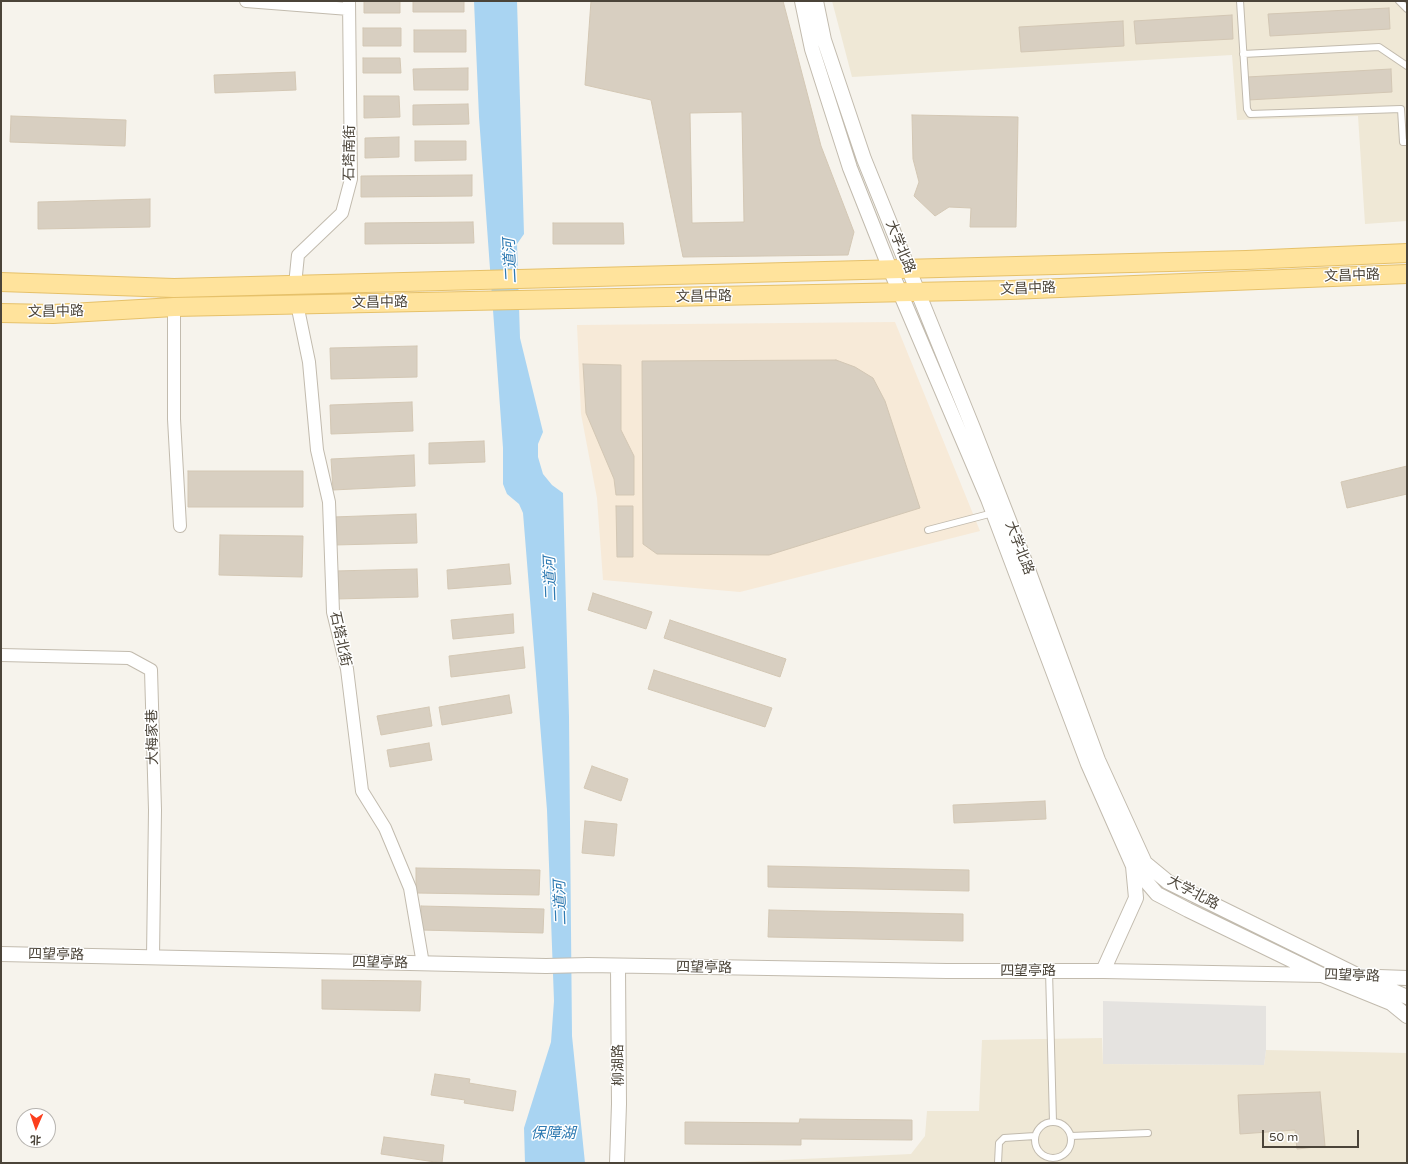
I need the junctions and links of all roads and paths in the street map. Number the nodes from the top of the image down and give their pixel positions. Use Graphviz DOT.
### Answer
graph roads {
  1 [pos="246,1"];
  2 [pos="802,1"];
  3 [pos="816,1"];
  4 [pos="1240,1"];
  5 [pos="1399,1"];
  6 [pos="349,5"];
  7 [pos="1407,9"];
  8 [pos="1244,54"];
  9 [pos="1407,66"];
  10 [pos="1407,142"];
  11 [pos="1407,253"];
  12 [pos="890,269"];
  13 [pos="908,269"];
  14 [pos="1407,274"];
  15 [pos="1,282"];
  16 [pos="295,285"];
  17 [pos="909,293"];
  18 [pos="297,304"];
  19 [pos="174,307"];
  20 [pos="1,313"];
  21 [pos="993,513"];
  22 [pos="180,526"];
  23 [pos="928,530"];
  24 [pos="1,655"];
  25 [pos="1133,866"];
  26 [pos="1,954"];
  27 [pos="153,957"];
  28 [pos="423,964"];
  29 [pos="618,967"];
  30 [pos="1049,971"];
  31 [pos="1103,971"];
  32 [pos="1322,975"];
  33 [pos="1361,977"];
  34 [pos="1407,978"];
  35 [pos="1407,997"];
  36 [pos="1407,1016"];
  37 [pos="1053,1122"];
  38 [pos="1148,1133"];
  39 [pos="1035,1136"];
  40 [pos="1071,1136"];
  41 [pos="1053,1160"];
  42 [pos="617,1163"];
  43 [pos="998,1163"];
  1 -- 6 [label="street"];
  2 -- 12 [label="street, 大学北路"];
  3 -- 13 [label="street, 大学北路"];
  4 -- 8 [label="lane"];
  5 -- 7 [label="lane"];
  6 -- 16 [label="street, 石塔南街"];
  8 -- 9 [label="lane"];
  8 -- 10 [label="lane"];
  11 -- 13 [label="main road, 文昌中路"];
  12 -- 13 [label="main road, 文昌中路"];
  12 -- 16 [label="main road, 文昌中路"];
  12 -- 17 [label="street, 大学北路"];
  13 -- 17 [label="street, 大学北路"];
  14 -- 17 [label="main road, 文昌中路"];
  15 -- 16 [label="main road, 文昌中路"];
  17 -- 18 [label="main road, 文昌中路"];
  17 -- 21 [label="street, 大学北路"];
  17 -- 33 [label="street, 大学北路"];
  18 -- 19 [label="main road, 文昌中路"];
  18 -- 28 [label="street, 石塔北街"];
  19 -- 20 [label="main road, 文昌中路"];
  19 -- 22 [label="street"];
  21 -- 23 [label="lane"];
  21 -- 25 [label="street, 大学北路"];
  24 -- 27 [label="street, 大梅家巷"];
  25 -- 31 [label="street"];
  25 -- 32 [label="street, 大学北路"];
  26 -- 27 [label="street, 四望亭路"];
  27 -- 28 [label="street, 四望亭路"];
  28 -- 29 [label="street, 四望亭路"];
  29 -- 30 [label="street, 四望亭路"];
  29 -- 42 [label="street, 柳湖路"];
  30 -- 31 [label="street, 四望亭路"];
  30 -- 37 [label="lane"];
  31 -- 32 [label="street, 四望亭路"];
  32 -- 33 [label="street, 四望亭路"];
  32 -- 36 [label="street, 大学北路"];
  33 -- 34 [label="street, 四望亭路"];
  33 -- 35 [label="street, 大学北路"];
  37 -- 39 [label="lane"];
  37 -- 40 [label="lane"];
  38 -- 40 [label="lane"];
  39 -- 41 [label="lane"];
  39 -- 43 [label="lane"];
  40 -- 41 [label="lane"];
}
